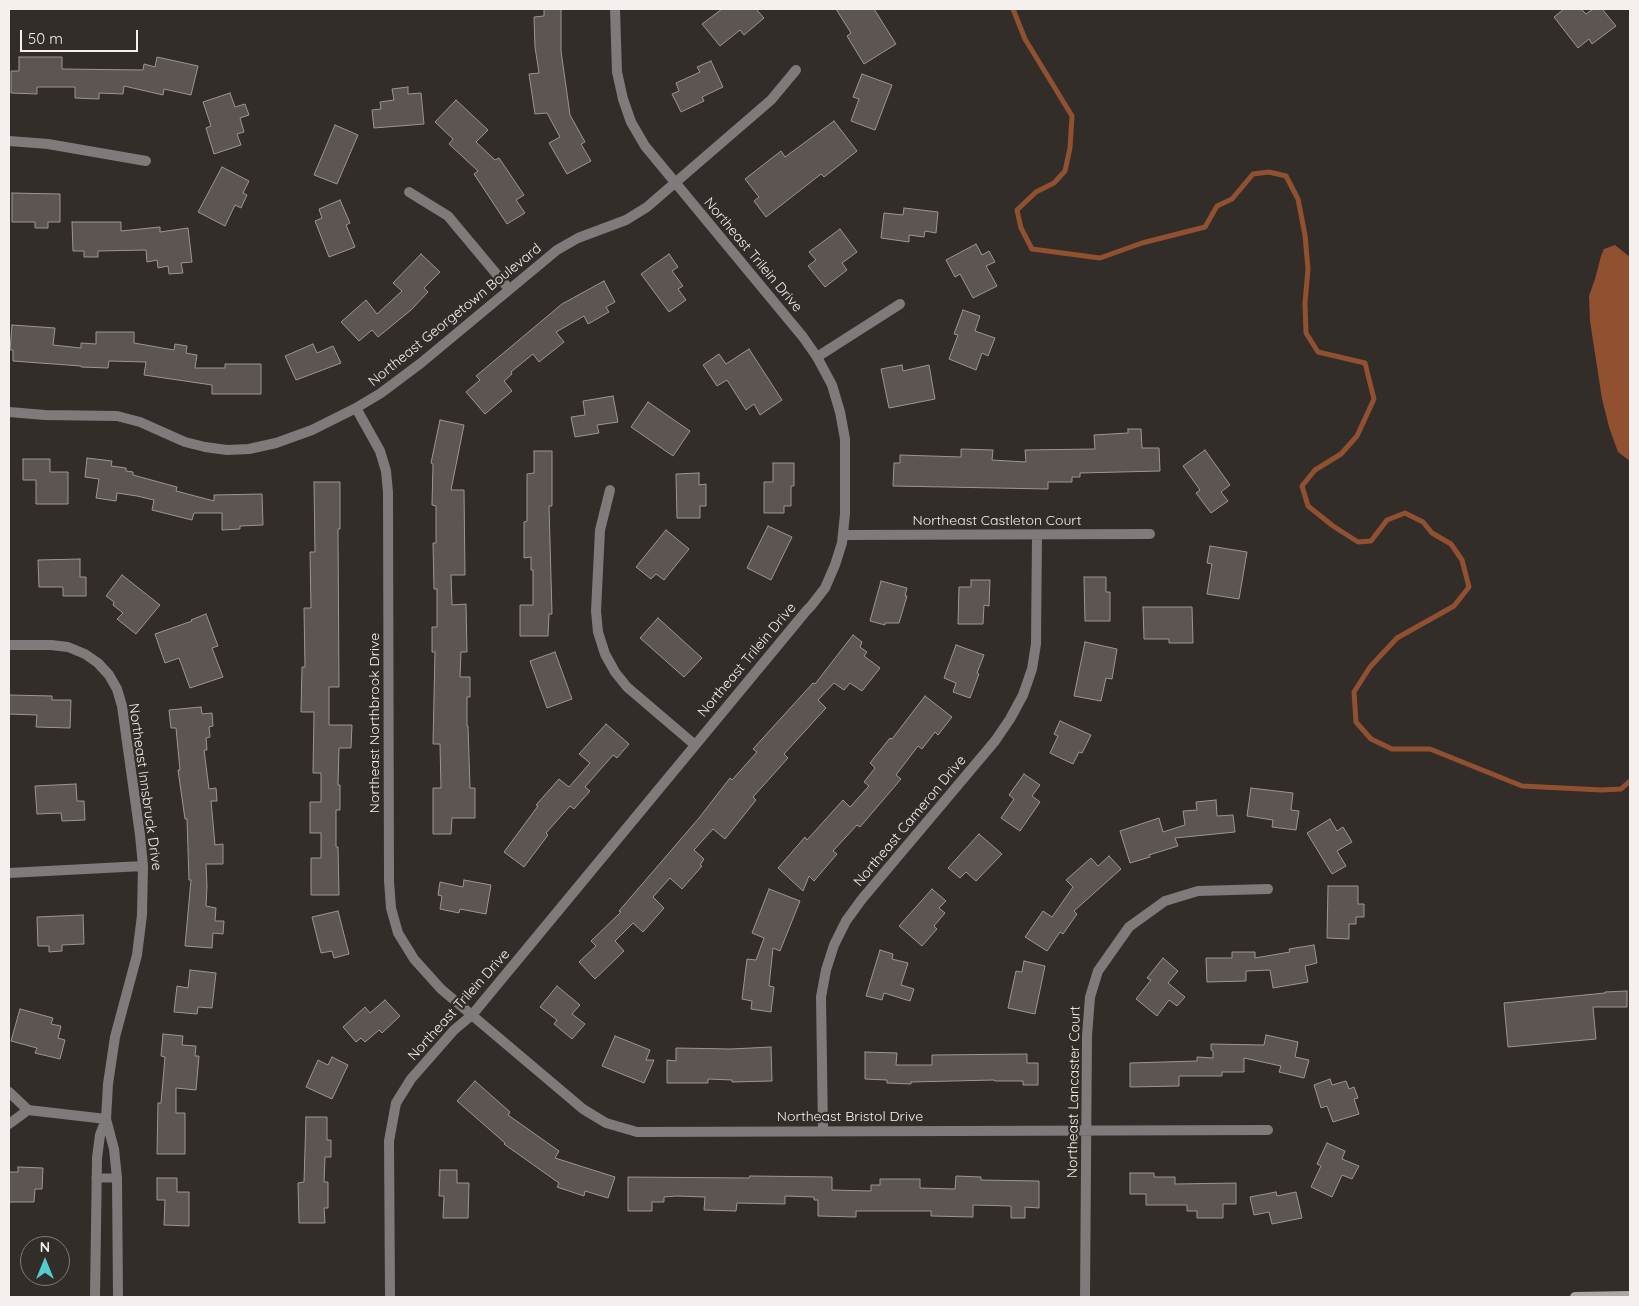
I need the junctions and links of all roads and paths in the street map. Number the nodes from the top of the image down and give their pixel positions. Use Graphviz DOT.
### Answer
graph roads {
  1 [pos="615,9"];
  2 [pos="796,70"];
  3 [pos="9,141"];
  4 [pos="146,161"];
  5 [pos="676,184"];
  6 [pos="409,192"];
  7 [pos="509,288"];
  8 [pos="900,304"];
  9 [pos="818,356"];
  10 [pos="356,408"];
  11 [pos="9,412"];
  12 [pos="610,490"];
  13 [pos="1150,534"];
  14 [pos="844,535"];
  15 [pos="1037,535"];
  16 [pos="9,645"];
  17 [pos="695,745"];
  18 [pos="143,866"];
  19 [pos="9,873"];
  20 [pos="1268,889"];
  21 [pos="472,1015"];
  22 [pos="9,1092"];
  23 [pos="28,1110"];
  24 [pos="106,1118"];
  25 [pos="9,1124"];
  26 [pos="1086,1130"];
  27 [pos="1268,1130"];
  28 [pos="823,1131"];
  29 [pos="96,1178"];
  30 [pos="117,1178"];
  31 [pos="1630,1296"];
  32 [pos="95,1297"];
  33 [pos="118,1297"];
  34 [pos="390,1297"];
  35 [pos="1085,1297"];
  36 [pos="1575,1297"];
  1 -- 5 [label="street, Northeast Trilein Drive"];
  2 -- 5 [label="street, Northeast Georgetown Boulevard"];
  3 -- 4 [label="street"];
  5 -- 7 [label="street, Northeast Georgetown Boulevard"];
  5 -- 9 [label="street, Northeast Trilein Drive"];
  6 -- 7 [label="street"];
  7 -- 10 [label="street, Northeast Georgetown Boulevard"];
  8 -- 9 [label="street"];
  9 -- 14 [label="street, Northeast Trilein Drive"];
  10 -- 11 [label="street, Northeast Georgetown Boulevard"];
  10 -- 21 [label="street, Northeast Northbrook Drive"];
  12 -- 17 [label="street"];
  13 -- 15 [label="street, Northeast Castleton Court"];
  14 -- 15 [label="street, Northeast Castleton Court"];
  14 -- 17 [label="street, Northeast Trilein Drive"];
  15 -- 28 [label="street, Northeast Cameron Drive"];
  16 -- 18 [label="street, Northeast Innsbruck Drive"];
  17 -- 21 [label="street, Northeast Trilein Drive"];
  18 -- 19 [label="street"];
  18 -- 24 [label="street, Northeast Innsbruck Drive"];
  20 -- 26 [label="street, Northeast Lancaster Court"];
  21 -- 28 [label="street, Northeast Bristol Drive"];
  21 -- 34 [label="street, Northeast Trilein Drive"];
  22 -- 23 [label="street"];
  23 -- 24 [label="street"];
  23 -- 25 [label="street"];
  24 -- 29 [label="street, Northeast Innsbruck Drive"];
  24 -- 30 [label="street, Northeast Innsbruck Drive"];
  26 -- 27 [label="street, Northeast Bristol Drive"];
  26 -- 28 [label="street, Northeast Bristol Drive"];
  26 -- 35 [label="street, Northeast Lancaster Court"];
  29 -- 30 [label="lane"];
  29 -- 32 [label="street, Northeast Innsbruck Drive"];
  30 -- 33 [label="street, Northeast Innsbruck Drive"];
  31 -- 36 [label="main road"];
}
